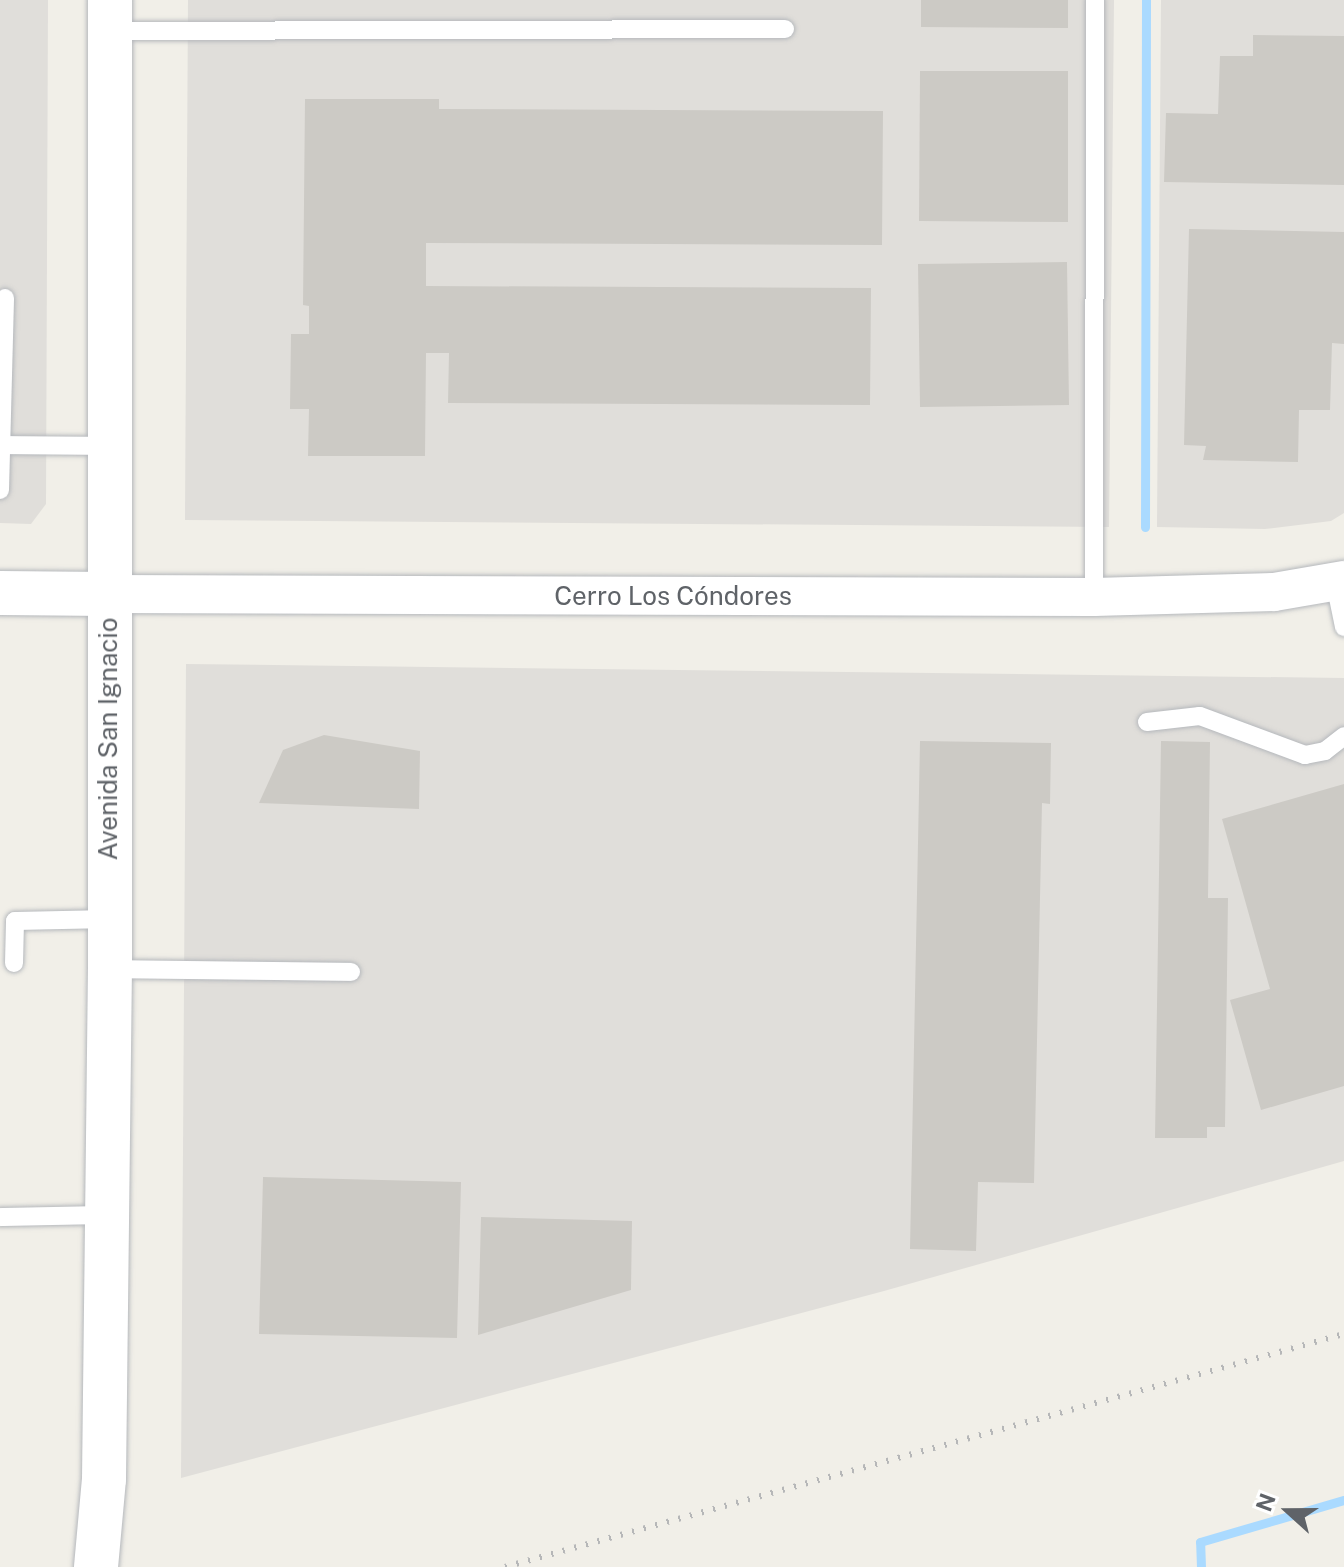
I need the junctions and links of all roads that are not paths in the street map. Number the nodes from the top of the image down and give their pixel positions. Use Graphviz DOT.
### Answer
graph roads {
  1 [pos="1095,0"];
  2 [pos="110,15"];
  3 [pos="785,29"];
  4 [pos="5,298"];
  5 [pos="3,445"];
  6 [pos="108,446"];
  7 [pos="0,490"];
  8 [pos="1340,582"];
  9 [pos="0,593"];
  10 [pos="107,594"];
  11 [pos="1094,597"];
  12 [pos="1344,627"];
  13 [pos="1147,722"];
  14 [pos="1344,736"];
  15 [pos="110,919"];
  16 [pos="14,963"];
  17 [pos="110,969"];
  18 [pos="351,972"];
  19 [pos="106,1215"];
  20 [pos="0,1217"];
  21 [pos="104,1479"];
  22 [pos="96,1567"];
  23 [pos="116,1567"];
  1 -- 11 [label="lane"];
  2 -- 3 [label="lane"];
  2 -- 6 [label="main road, Avenida San Ignacio"];
  4 -- 5 [label="lane"];
  5 -- 6 [label="lane"];
  5 -- 7 [label="lane"];
  6 -- 10 [label="main road, Avenida San Ignacio"];
  8 -- 11 [label="street, Cerro Los Cóndores"];
  8 -- 12 [label="lane"];
  9 -- 10 [label="main road, Cerro Los Cóndores"];
  10 -- 11 [label="street, Cerro Los Cóndores"];
  10 -- 15 [label="main road, Avenida San Ignacio"];
  13 -- 14 [label="lane"];
  15 -- 16 [label="lane"];
  15 -- 17 [label="main road, Avenida San Ignacio"];
  17 -- 18 [label="lane"];
  17 -- 19 [label="main road, Avenida San Ignacio"];
  19 -- 20 [label="lane"];
  19 -- 21 [label="main road, Avenida San Ignacio"];
  21 -- 22 [label="main road"];
  21 -- 23 [label="main road"];
}
